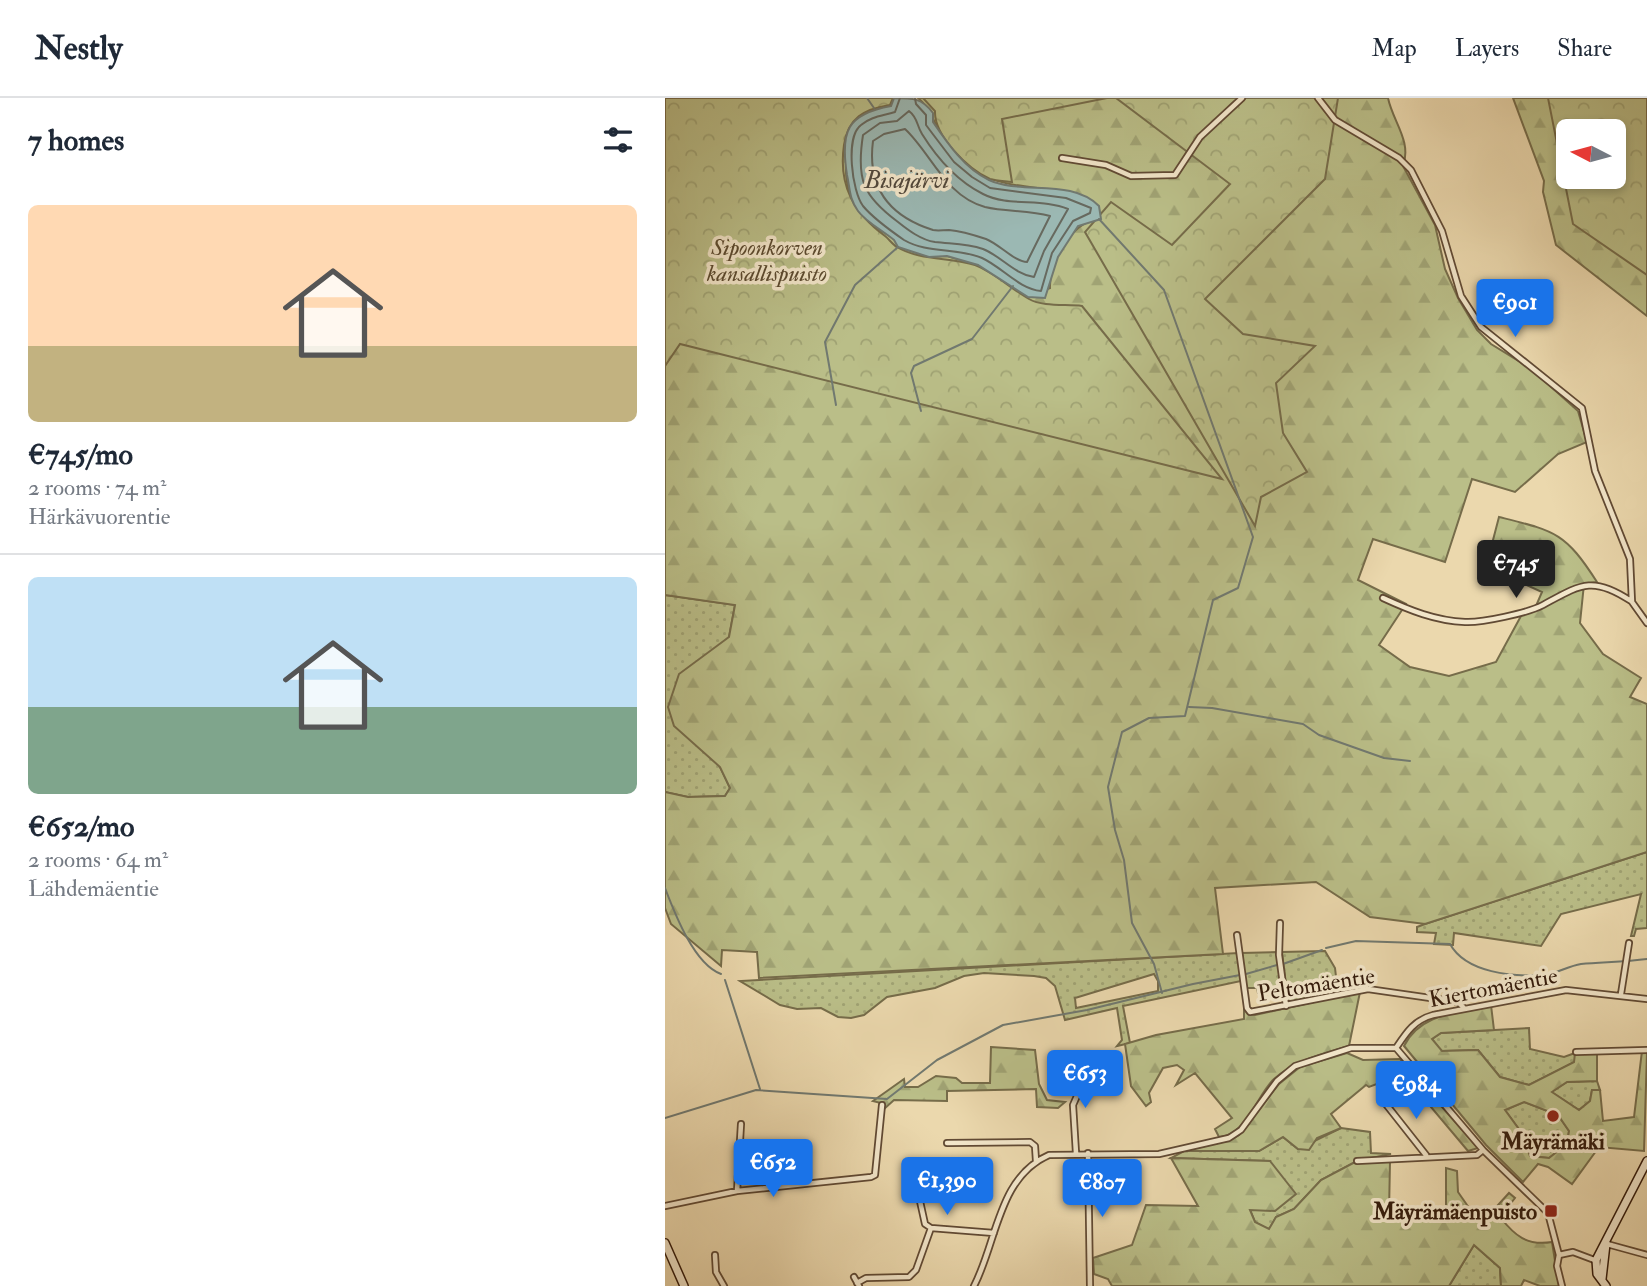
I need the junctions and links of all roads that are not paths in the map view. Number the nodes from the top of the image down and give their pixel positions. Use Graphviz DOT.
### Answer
graph roads {
  1 [pos="1242,98"];
  2 [pos="1318,98"];
  3 [pos="1062,158"];
  4 [pos="1383,598"];
  5 [pos="1632,602"];
  6 [pos="1647,623"];
  7 [pos="1280,923"];
  8 [pos="1237,935"];
  9 [pos="1629,943"];
  10 [pos="1621,994"];
  11 [pos="1647,999"];
  12 [pos="1286,1006"];
  13 [pos="1463,1007"];
  14 [pos="1396,1048"];
  15 [pos="1647,1050"];
  16 [pos="1576,1052"];
  17 [pos="1097,1060"];
  18 [pos="1385,1103"];
  19 [pos="882,1105"];
  20 [pos="741,1124"];
  21 [pos="947,1143"];
  22 [pos="1483,1150"];
  23 [pos="1076,1153"];
  24 [pos="1088,1153"];
  25 [pos="1426,1156"];
  26 [pos="1036,1161"];
  27 [pos="1357,1161"];
  28 [pos="1647,1161"];
  29 [pos="916,1183"];
  30 [pos="737,1191"];
  31 [pos="665,1206"];
  32 [pos="931,1228"];
  33 [pos="994,1233"];
  34 [pos="665,1243"];
  35 [pos="1606,1243"];
  36 [pos="715,1255"];
  37 [pos="1559,1255"];
  38 [pos="1647,1255"];
  39 [pos="1599,1261"];
  40 [pos="854,1277"];
  41 [pos="1604,1283"];
  42 [pos="858,1284"];
  43 [pos="684,1286"];
  44 [pos="724,1286"];
  45 [pos="974,1286"];
  46 [pos="1090,1286"];
  47 [pos="1562,1286"];
  1 -- 3 [label="street"];
  2 -- 5 [label="street"];
  4 -- 5 [label="street"];
  5 -- 6 [label="street"];
  7 -- 12 [label="street"];
  8 -- 12 [label="street, Peltomäentie"];
  9 -- 10 [label="street"];
  10 -- 11 [label="street, Kiertomäentie"];
  10 -- 13 [label="street, Kiertomäentie"];
  12 -- 13 [label="street, Peltomäentie"];
  13 -- 14 [label="street, Kiertomäentie"];
  14 -- 22 [label="street"];
  14 -- 24 [label="street"];
  15 -- 16 [label="street"];
  17 -- 23 [label="street"];
  18 -- 25 [label="street"];
  19 -- 30 [label="street"];
  20 -- 30 [label="street"];
  21 -- 26 [label="street"];
  22 -- 25 [label="street"];
  22 -- 37 [label="street"];
  23 -- 24 [label="street"];
  23 -- 26 [label="street"];
  24 -- 46 [label="street"];
  25 -- 27 [label="street"];
  26 -- 33 [label="street"];
  28 -- 35 [label="street"];
  29 -- 32 [label="street"];
  30 -- 31 [label="street"];
  32 -- 33 [label="street"];
  32 -- 42 [label="street"];
  33 -- 45 [label="street"];
  34 -- 43 [label="street"];
  35 -- 38 [label="street"];
  35 -- 39 [label="street"];
  36 -- 44 [label="street"];
  37 -- 39 [label="street"];
  37 -- 47 [label="street"];
  39 -- 41 [label="street"];
  40 -- 42 [label="street"];
}
